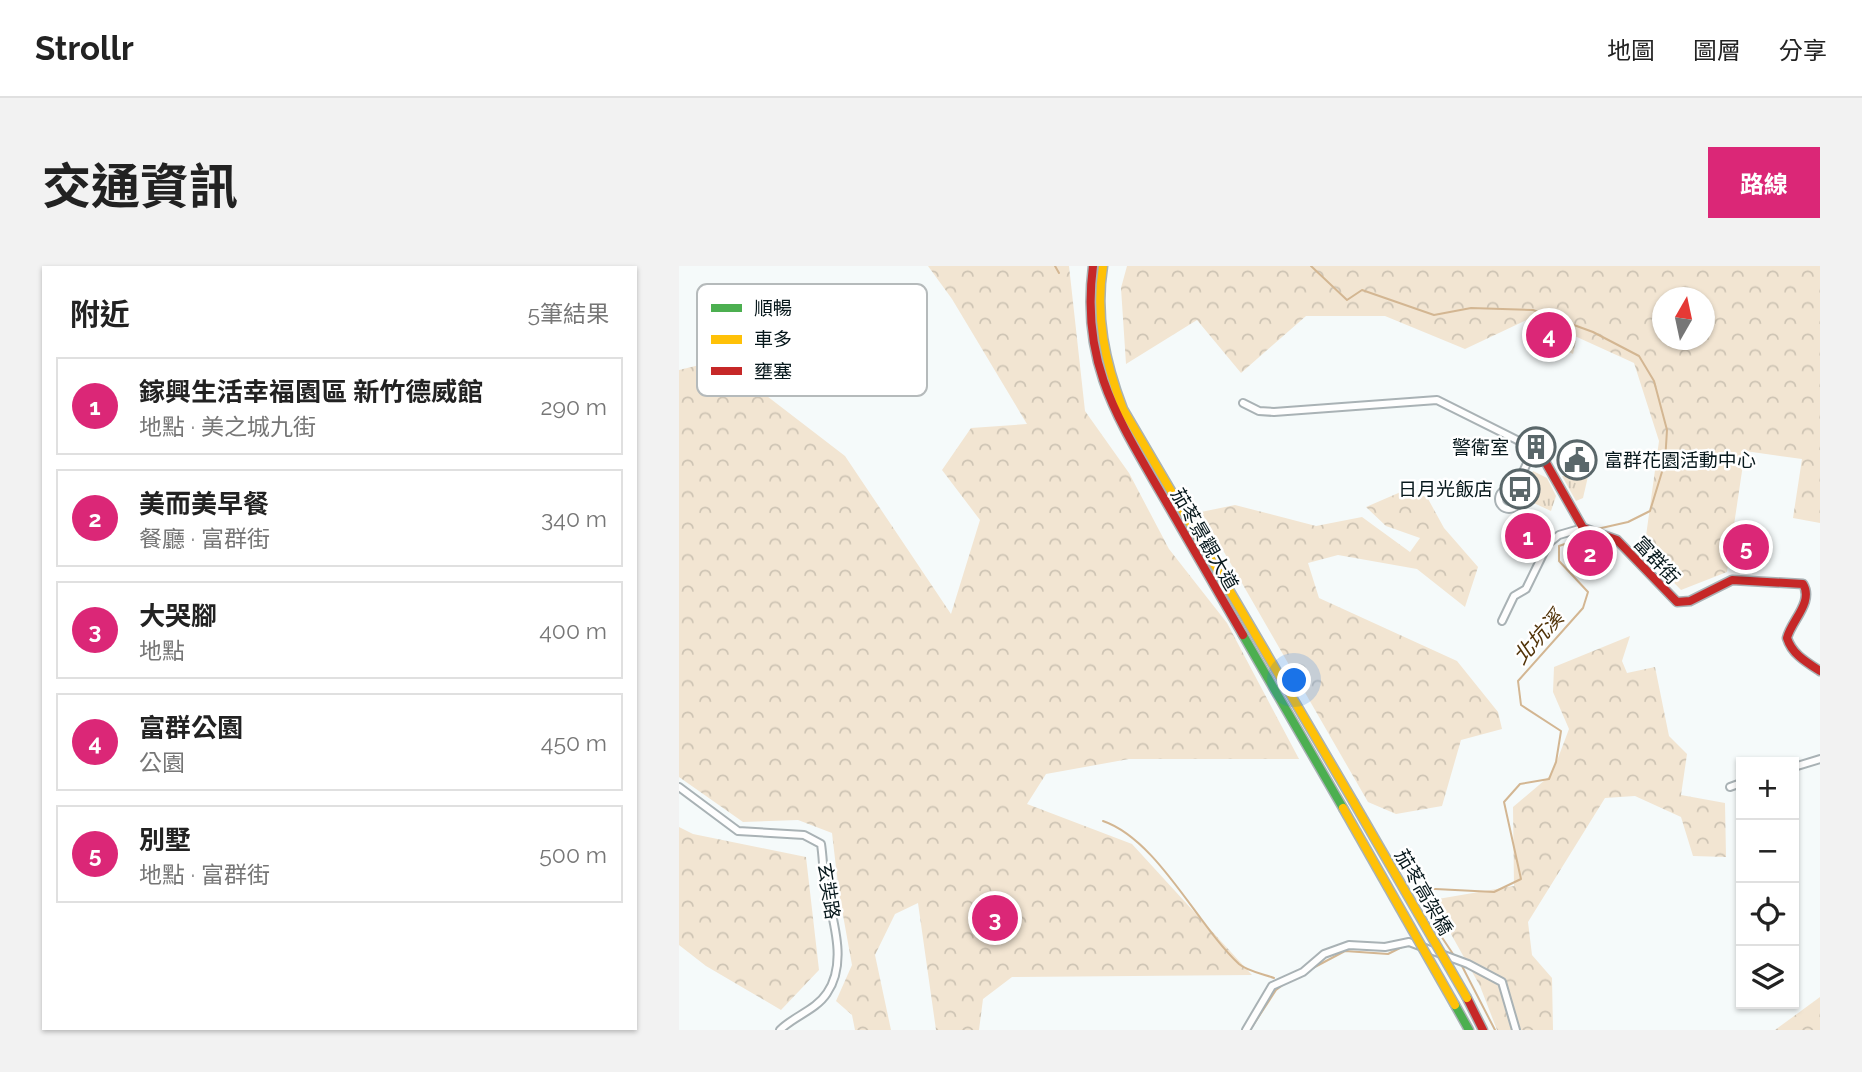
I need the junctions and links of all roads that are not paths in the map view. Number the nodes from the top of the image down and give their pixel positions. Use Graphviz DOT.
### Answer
graph roads {
  1 [pos="1097,269"];
  2 [pos="1243,403"];
  3 [pos="1528,446"];
  4 [pos="1538,457"];
  5 [pos="1514,491"];
  6 [pos="1583,528"];
  7 [pos="1502,621"];
  8 [pos="1820,671"];
  9 [pos="1820,759"];
  10 [pos="1799,765"];
  11 [pos="1736,785"];
  12 [pos="1730,787"];
  13 [pos="679,788"];
  14 [pos="1353,801"];
  15 [pos="1343,808"];
  16 [pos="780,1030"];
  17 [pos="1246,1030"];
  18 [pos="1469,1030"];
  19 [pos="1483,1030"];
  20 [pos="1516,1030"];
  1 -- 14 [label="street, 茄苳景觀大道"];
  1 -- 15 [label="street, 茄苳景觀大道"];
  2 -- 3 [label="street"];
  3 -- 4 [label="street"];
  3 -- 4 [label="street"];
  4 -- 5 [label="street"];
  4 -- 6 [label="street"];
  6 -- 7 [label="street"];
  6 -- 8 [label="street, 富群街"];
  9 -- 10 [label="street"];
  11 -- 12 [label="street"];
  13 -- 16 [label="street, 玄奘路"];
  14 -- 19 [label="street, 茄苳高架橋, bridge"];
  15 -- 18 [label="street, 茄苳高架橋, bridge"];
  17 -- 20 [label="street"];
}
